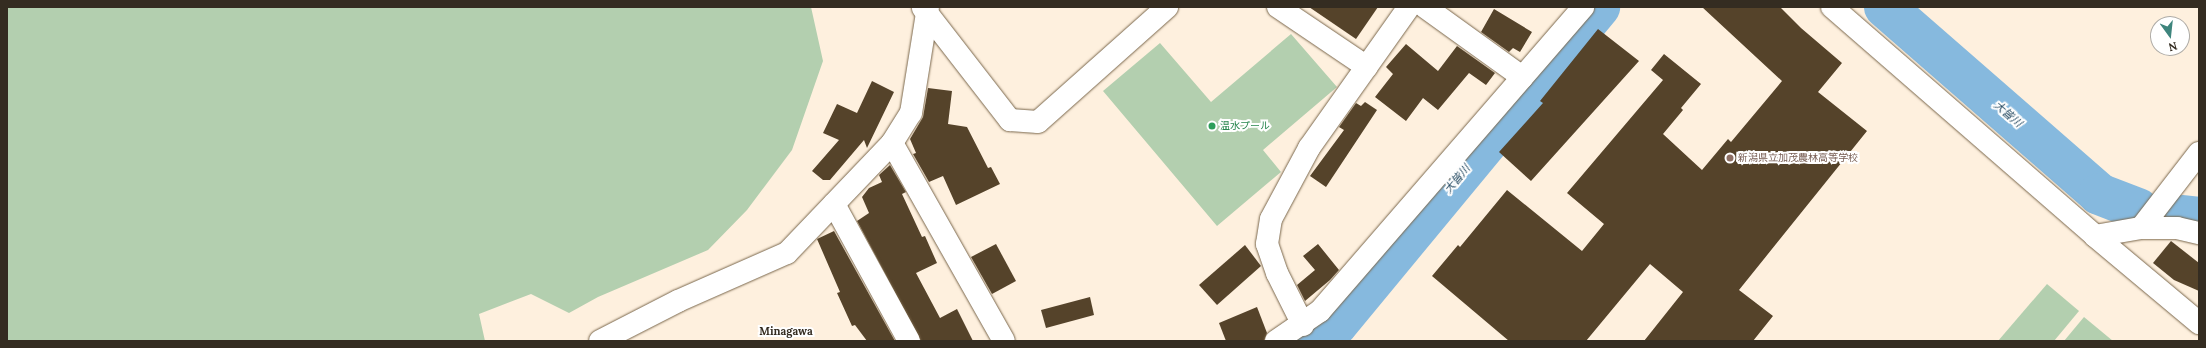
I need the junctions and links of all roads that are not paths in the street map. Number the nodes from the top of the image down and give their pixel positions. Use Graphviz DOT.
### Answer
graph roads {
  1 [pos="1167,7"];
  2 [pos="1278,7"];
  3 [pos="1409,7"];
  4 [pos="1425,7"];
  5 [pos="1583,7"];
  6 [pos="1832,7"];
  7 [pos="926,10"];
  8 [pos="1367,67"];
  9 [pos="1522,77"];
  10 [pos="892,143"];
  11 [pos="2199,153"];
  12 [pos="834,204"];
  13 [pos="2141,228"];
  14 [pos="2199,233"];
  15 [pos="2095,236"];
  16 [pos="2199,323"];
  17 [pos="1303,324"];
  18 [pos="600,341"];
  19 [pos="909,341"];
  20 [pos="1004,341"];
  21 [pos="1276,341"];
  1 -- 7 [label="street"];
  2 -- 8 [label="street"];
  3 -- 8 [label="street"];
  4 -- 9 [label="street"];
  5 -- 9 [label="street"];
  6 -- 15 [label="street"];
  7 -- 10 [label="street"];
  8 -- 17 [label="street"];
  9 -- 17 [label="street"];
  10 -- 12 [label="street"];
  10 -- 20 [label="street"];
  11 -- 13 [label="street"];
  12 -- 18 [label="street"];
  12 -- 19 [label="street"];
  13 -- 14 [label="street"];
  13 -- 15 [label="street"];
  15 -- 16 [label="street"];
  17 -- 21 [label="street"];
}
